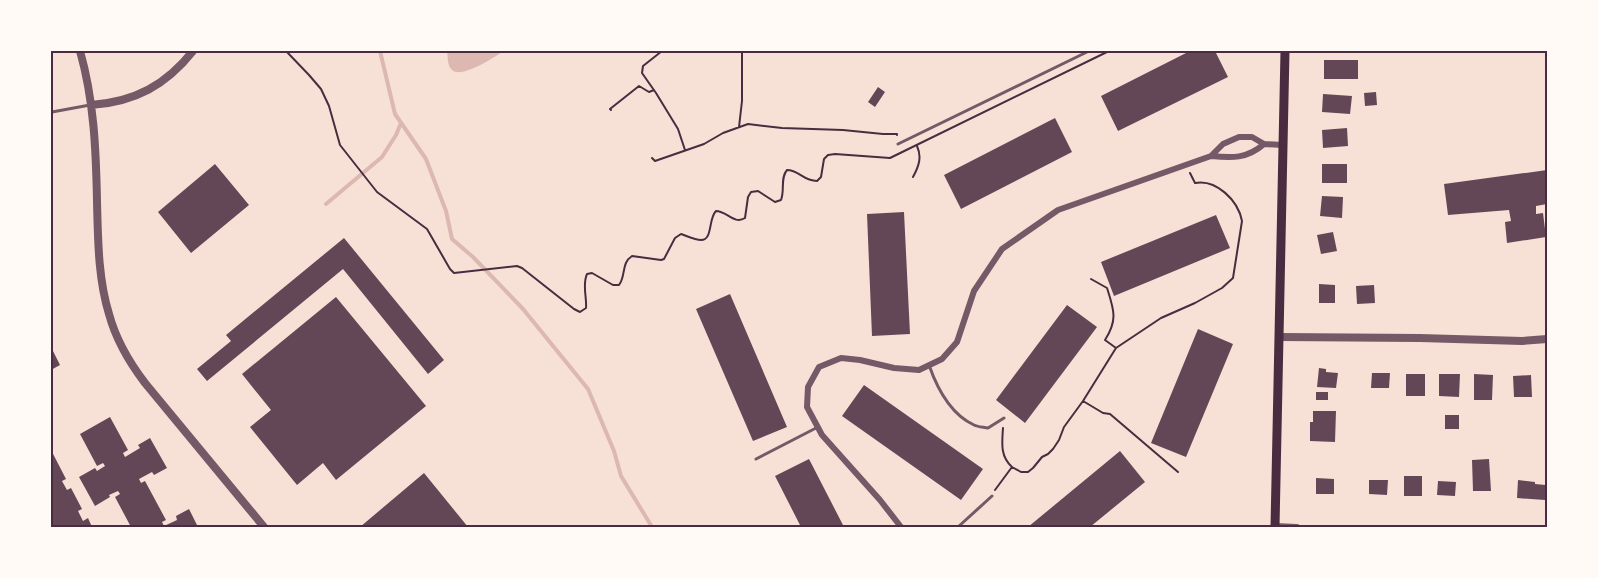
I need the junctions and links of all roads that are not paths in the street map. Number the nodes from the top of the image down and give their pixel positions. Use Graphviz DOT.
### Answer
graph roads {
  1 [pos="80,51"];
  2 [pos="193,51"];
  3 [pos="1089,51"];
  4 [pos="1286,51"];
  5 [pos="91,105"];
  6 [pos="52,112"];
  7 [pos="899,143"];
  8 [pos="1264,144"];
  9 [pos="1282,145"];
  10 [pos="1211,156"];
  11 [pos="1279,337"];
  12 [pos="1547,339"];
  13 [pos="929,365"];
  14 [pos="1004,418"];
  15 [pos="818,427"];
  16 [pos="756,459"];
  17 [pos="992,496"];
  18 [pos="264,527"];
  19 [pos="901,527"];
  20 [pos="958,527"];
  21 [pos="1275,527"];
  22 [pos="1297,527"];
  1 -- 5 [label="street"];
  2 -- 5 [label="street"];
  3 -- 7 [label="lane"];
  4 -- 9 [label="main road"];
  5 -- 6 [label="lane"];
  5 -- 18 [label="street"];
  8 -- 9 [label="street"];
  8 -- 10 [label="street"];
  8 -- 10 [label="street"];
  9 -- 11 [label="main road"];
  10 -- 13 [label="street"];
  11 -- 12 [label="street"];
  11 -- 21 [label="main road"];
  13 -- 14 [label="lane"];
  13 -- 15 [label="street"];
  15 -- 16 [label="lane"];
  15 -- 19 [label="street"];
  17 -- 20 [label="lane"];
  21 -- 22 [label="street"];
}
